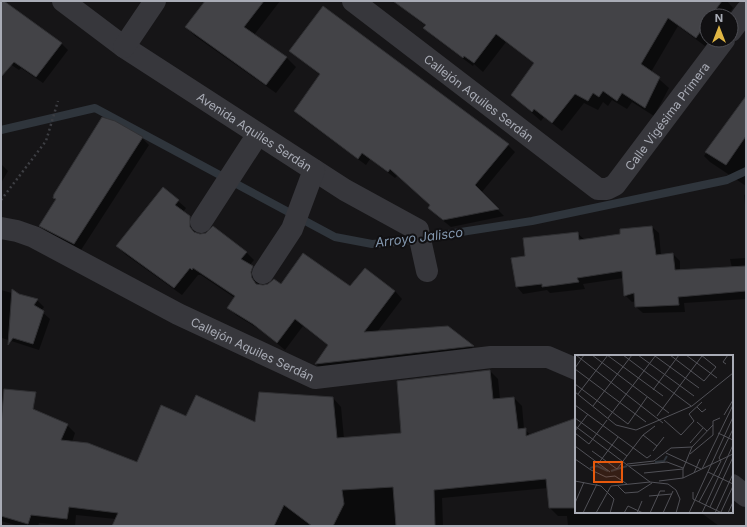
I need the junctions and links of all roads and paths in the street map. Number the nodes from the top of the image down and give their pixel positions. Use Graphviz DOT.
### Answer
graph roads {
  1 [pos="63,1"];
  2 [pos="155,1"];
  3 [pos="353,1"];
  4 [pos="746,11"];
  5 [pos="739,20"];
  6 [pos="124,47"];
  7 [pos="718,48"];
  8 [pos="58,101"];
  9 [pos="258,134"];
  10 [pos="314,170"];
  11 [pos="607,189"];
  12 [pos="1,200"];
  13 [pos="201,222"];
  14 [pos="1,228"];
  15 [pos="427,271"];
  16 [pos="263,273"];
  17 [pos="575,369"];
  18 [pos="733,486"];
  19 [pos="746,496"];
  1 -- 6 [label="street, Avenida Aquiles Serdán"];
  2 -- 6 [label="street"];
  3 -- 11 [label="street, Callejón Aquiles Serdán"];
  4 -- 5 [label="street"];
  6 -- 9 [label="street, Avenida Aquiles Serdán"];
  7 -- 11 [label="street, Calle Vigésima Primera"];
  8 -- 12 [label="path"];
  9 -- 10 [label="street, Avenida Aquiles Serdán"];
  9 -- 13 [label="street"];
  10 -- 15 [label="street, Avenida Aquiles Serdán"];
  10 -- 16 [label="street"];
  14 -- 17 [label="street, Callejón Aquiles Serdán"];
  18 -- 19 [label="street"];
}
